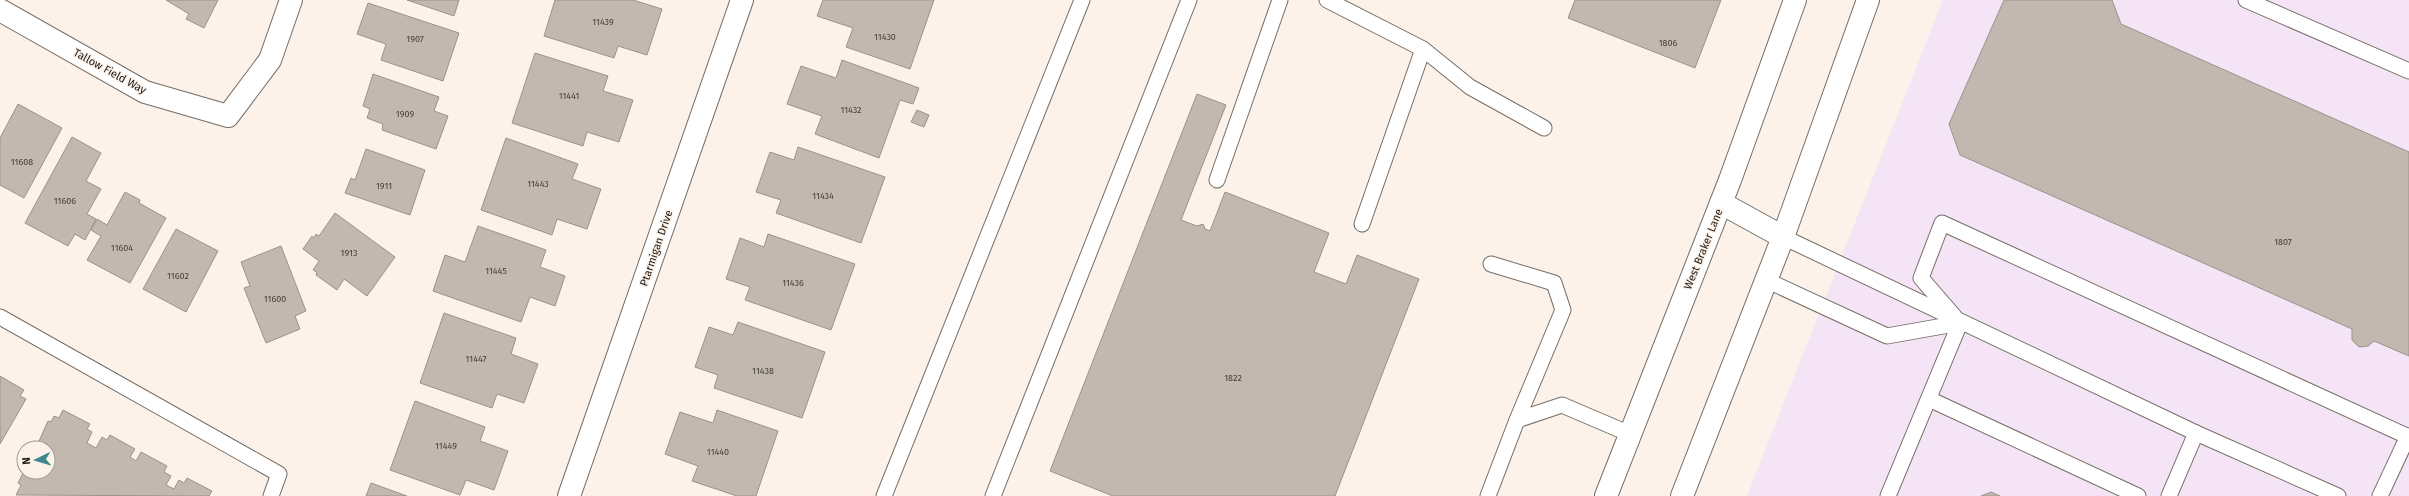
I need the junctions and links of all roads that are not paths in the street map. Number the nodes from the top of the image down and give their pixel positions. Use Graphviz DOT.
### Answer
graph roads {
  1 [pos="291,0"];
  2 [pos="742,0"];
  3 [pos="1082,0"];
  4 [pos="1189,0"];
  5 [pos="1280,0"];
  6 [pos="1327,0"];
  7 [pos="1795,0"];
  8 [pos="1868,0"];
  9 [pos="2246,0"];
  10 [pos="0,10"];
  11 [pos="1423,49"];
  12 [pos="2409,71"];
  13 [pos="1544,128"];
  14 [pos="1217,180"];
  15 [pos="1721,203"];
  16 [pos="1362,224"];
  17 [pos="1783,237"];
  18 [pos="1492,264"];
  19 [pos="1766,280"];
  20 [pos="0,317"];
  21 [pos="1960,323"];
  22 [pos="1929,399"];
  23 [pos="1517,420"];
  24 [pos="2196,433"];
  25 [pos="1630,434"];
  26 [pos="2408,436"];
  27 [pos="271,496"];
  28 [pos="569,496"];
  29 [pos="884,496"];
  30 [pos="993,496"];
  31 [pos="1488,496"];
  32 [pos="1606,496"];
  33 [pos="1682,496"];
  34 [pos="1888,496"];
  35 [pos="2138,496"];
  36 [pos="2169,496"];
  37 [pos="2338,496"];
  38 [pos="2380,496"];
  1 -- 10 [label="main road, Tallow Field Way"];
  2 -- 28 [label="main road, Ptarmigan Drive"];
  3 -- 29 [label="lane"];
  4 -- 30 [label="lane"];
  5 -- 14 [label="lane"];
  6 -- 11 [label="lane"];
  7 -- 15 [label="main road, West Braker Lane"];
  8 -- 17 [label="main road"];
  9 -- 12 [label="lane"];
  11 -- 13 [label="lane"];
  11 -- 16 [label="lane"];
  15 -- 17 [label="main road"];
  15 -- 25 [label="main road, West Braker Lane"];
  17 -- 19 [label="main road"];
  17 -- 21 [label="lane"];
  18 -- 23 [label="lane"];
  19 -- 21 [label="lane"];
  19 -- 33 [label="main road"];
  20 -- 27 [label="lane"];
  21 -- 22 [label="lane"];
  21 -- 24 [label="lane"];
  21 -- 26 [label="lane"];
  22 -- 34 [label="lane"];
  22 -- 35 [label="lane"];
  23 -- 25 [label="lane"];
  23 -- 31 [label="lane"];
  24 -- 36 [label="lane"];
  24 -- 37 [label="lane"];
  25 -- 32 [label="main road, West Braker Lane"];
  26 -- 38 [label="lane"];
}
